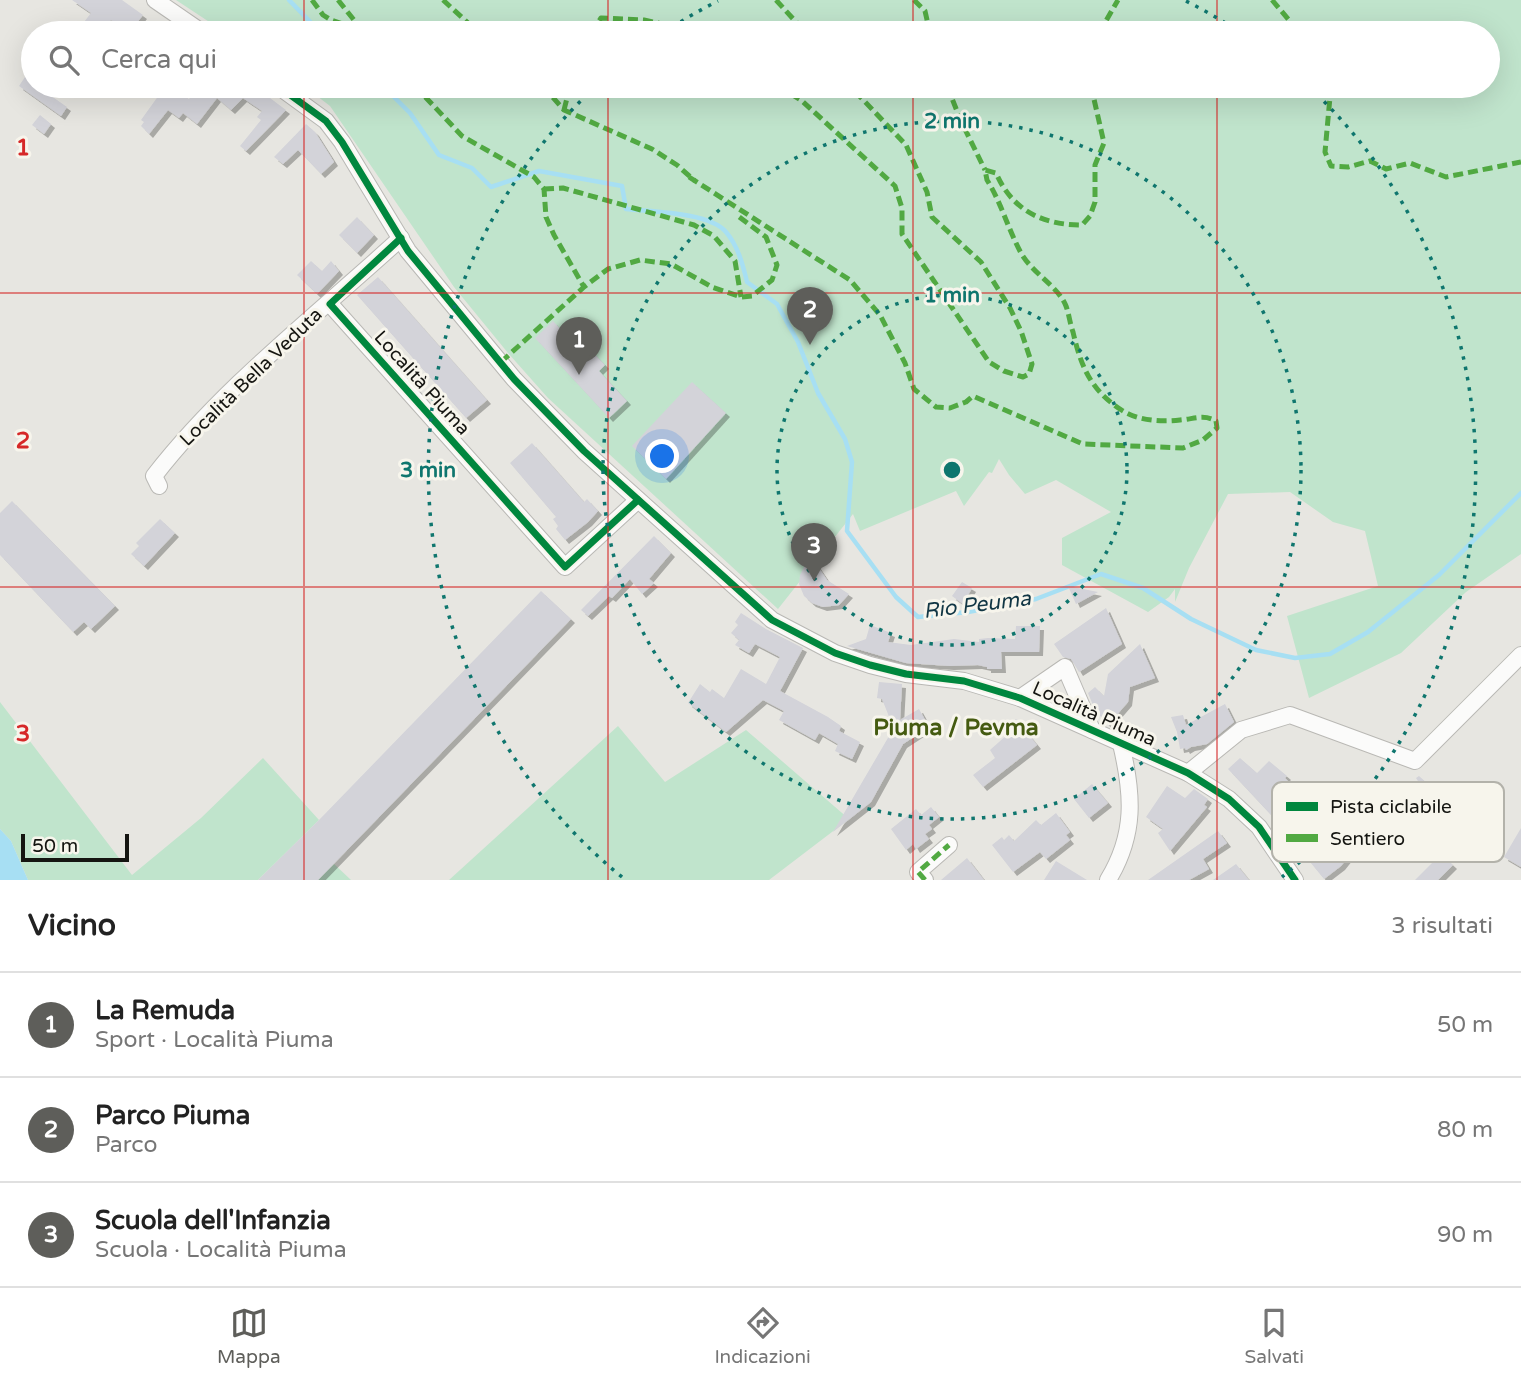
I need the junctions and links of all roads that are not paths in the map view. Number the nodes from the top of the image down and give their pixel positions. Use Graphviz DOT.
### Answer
graph roads {
  1 [pos="155,0"];
  2 [pos="186,21"];
  3 [pos="294,98"];
  4 [pos="401,238"];
  5 [pos="330,304"];
  6 [pos="159,486"];
  7 [pos="638,500"];
  8 [pos="1521,655"];
  9 [pos="1020,698"];
  10 [pos="1092,730"];
  11 [pos="1121,744"];
  12 [pos="1188,773"];
  13 [pos="949,845"];
  14 [pos="1272,846"];
  15 [pos="1283,862"];
  16 [pos="925,880"];
  17 [pos="1108,880"];
  18 [pos="1295,880"];
  1 -- 2 [label="street"];
  3 -- 4 [label="street"];
  4 -- 5 [label="street, Località Bella Veduta"];
  4 -- 7 [label="street, Località Piuma"];
  5 -- 6 [label="street, Località Bella Veduta"];
  5 -- 7 [label="street, Località Piuma"];
  7 -- 9 [label="street, Località Piuma"];
  8 -- 12 [label="street"];
  9 -- 10 [label="street, Località Piuma"];
  9 -- 10 [label="street, Località Piuma"];
  10 -- 11 [label="street, Località Piuma"];
  11 -- 12 [label="street, Località Piuma"];
  11 -- 17 [label="street, Località Piuma"];
  12 -- 14 [label="street, Località Piuma"];
  13 -- 16 [label="street"];
  15 -- 18 [label="street, Località Piuma"];
}
